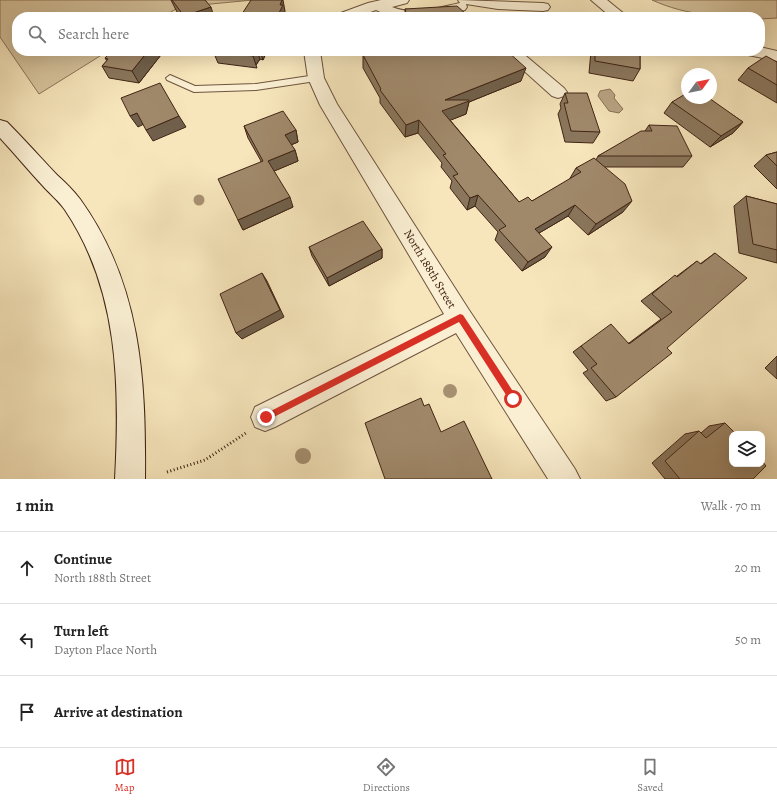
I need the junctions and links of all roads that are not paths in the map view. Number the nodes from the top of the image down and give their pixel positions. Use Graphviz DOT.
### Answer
graph roads {
  1 [pos="402,0"];
  2 [pos="598,0"];
  3 [pos="459,2"];
  4 [pos="377,5"];
  5 [pos="543,7"];
  6 [pos="357,12"];
  7 [pos="389,12"];
  8 [pos="438,12"];
  9 [pos="467,12"];
  10 [pos="614,12"];
  11 [pos="765,53"];
  12 [pos="313,56"];
  13 [pos="516,56"];
  14 [pos="777,56"];
  15 [pos="170,78"];
  16 [pos="316,78"];
  17 [pos="558,92"];
  18 [pos="0,126"];
  19 [pos="460,318"];
  20 [pos="266,417"];
  21 [pos="130,479"];
  22 [pos="565,479"];
  1 -- 4 [label="street"];
  2 -- 10 [label="street"];
  3 -- 5 [label="street"];
  3 -- 8 [label="street"];
  3 -- 9 [label="street"];
  4 -- 6 [label="street"];
  4 -- 7 [label="street"];
  11 -- 14 [label="street"];
  12 -- 16 [label="street, North 188th Street"];
  13 -- 17 [label="street"];
  15 -- 16 [label="lane"];
  16 -- 19 [label="street, North 188th Street"];
  18 -- 21 [label="street"];
  19 -- 20 [label="street"];
  19 -- 22 [label="street, North 188th Street"];
}
